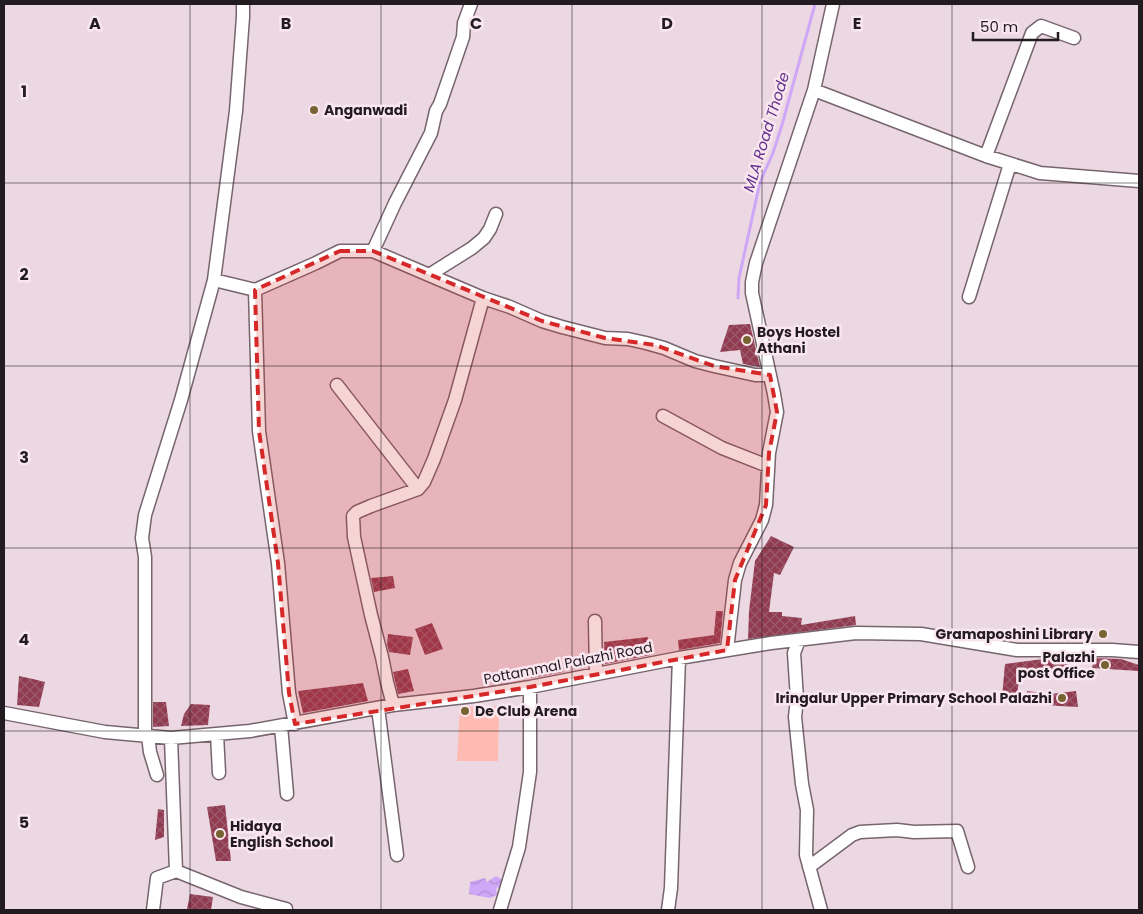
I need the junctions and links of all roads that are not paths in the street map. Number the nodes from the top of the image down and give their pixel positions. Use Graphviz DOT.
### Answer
graph roads {
  1 [pos="243,4"];
  2 [pos="471,4"];
  3 [pos="833,4"];
  4 [pos="1074,38"];
  5 [pos="814,90"];
  6 [pos="986,156"];
  7 [pos="1010,164"];
  8 [pos="1139,181"];
  9 [pos="496,214"];
  10 [pos="373,251"];
  11 [pos="429,275"];
  12 [pos="214,280"];
  13 [pos="255,290"];
  14 [pos="969,297"];
  15 [pos="484,298"];
  16 [pos="770,375"];
  17 [pos="337,385"];
  18 [pos="663,416"];
  19 [pos="768,466"];
  20 [pos="418,489"];
  21 [pos="595,621"];
  22 [pos="799,640"];
  23 [pos="727,650"];
  24 [pos="1139,652"];
  25 [pos="679,658"];
  26 [pos="596,674"];
  27 [pos="530,687"];
  28 [pos="393,705"];
  29 [pos="378,708"];
  30 [pos="4,714"];
  31 [pos="295,724"];
  32 [pos="281,726"];
  33 [pos="217,734"];
  34 [pos="146,736"];
  35 [pos="171,738"];
  36 [pos="219,774"];
  37 [pos="157,775"];
  38 [pos="287,794"];
  39 [pos="397,855"];
  40 [pos="809,867"];
  41 [pos="968,867"];
  42 [pos="176,871"];
  43 [pos="153,910"];
  44 [pos="286,910"];
  45 [pos="500,910"];
  46 [pos="668,910"];
  47 [pos="821,910"];
  1 -- 12 [label="street"];
  2 -- 10 [label="street"];
  3 -- 5 [label="street"];
  4 -- 6 [label="street"];
  5 -- 6 [label="street"];
  5 -- 16 [label="street"];
  6 -- 7 [label="street"];
  7 -- 8 [label="street"];
  7 -- 14 [label="street"];
  9 -- 11 [label="street"];
  10 -- 11 [label="street"];
  10 -- 13 [label="street"];
  11 -- 15 [label="street"];
  12 -- 13 [label="street"];
  12 -- 34 [label="street"];
  13 -- 31 [label="street"];
  15 -- 16 [label="street"];
  15 -- 20 [label="street"];
  16 -- 19 [label="street"];
  17 -- 20 [label="street"];
  18 -- 19 [label="street"];
  19 -- 23 [label="street"];
  20 -- 28 [label="street"];
  21 -- 26 [label="street"];
  22 -- 23 [label="street, Pottammal Palazhi Road"];
  22 -- 24 [label="street, Pottammal Palazhi Road"];
  22 -- 40 [label="street"];
  23 -- 25 [label="street, Pottammal Palazhi Road"];
  25 -- 26 [label="street, Pottammal Palazhi Road"];
  25 -- 46 [label="street"];
  26 -- 27 [label="street, Pottammal Palazhi Road"];
  27 -- 28 [label="street, Pottammal Palazhi Road"];
  27 -- 45 [label="street"];
  28 -- 29 [label="street, Pottammal Palazhi Road"];
  29 -- 31 [label="street, Pottammal Palazhi Road"];
  29 -- 39 [label="street"];
  30 -- 34 [label="street, Pottammal Palazhi Road"];
  31 -- 32 [label="street, Pottammal Palazhi Road"];
  32 -- 33 [label="street, Pottammal Palazhi Road"];
  32 -- 38 [label="street"];
  33 -- 35 [label="street, Pottammal Palazhi Road"];
  33 -- 36 [label="street"];
  34 -- 35 [label="street, Pottammal Palazhi Road"];
  34 -- 37 [label="street"];
  35 -- 42 [label="street"];
  40 -- 41 [label="street"];
  40 -- 47 [label="street"];
  42 -- 43 [label="street"];
  42 -- 44 [label="street"];
}
